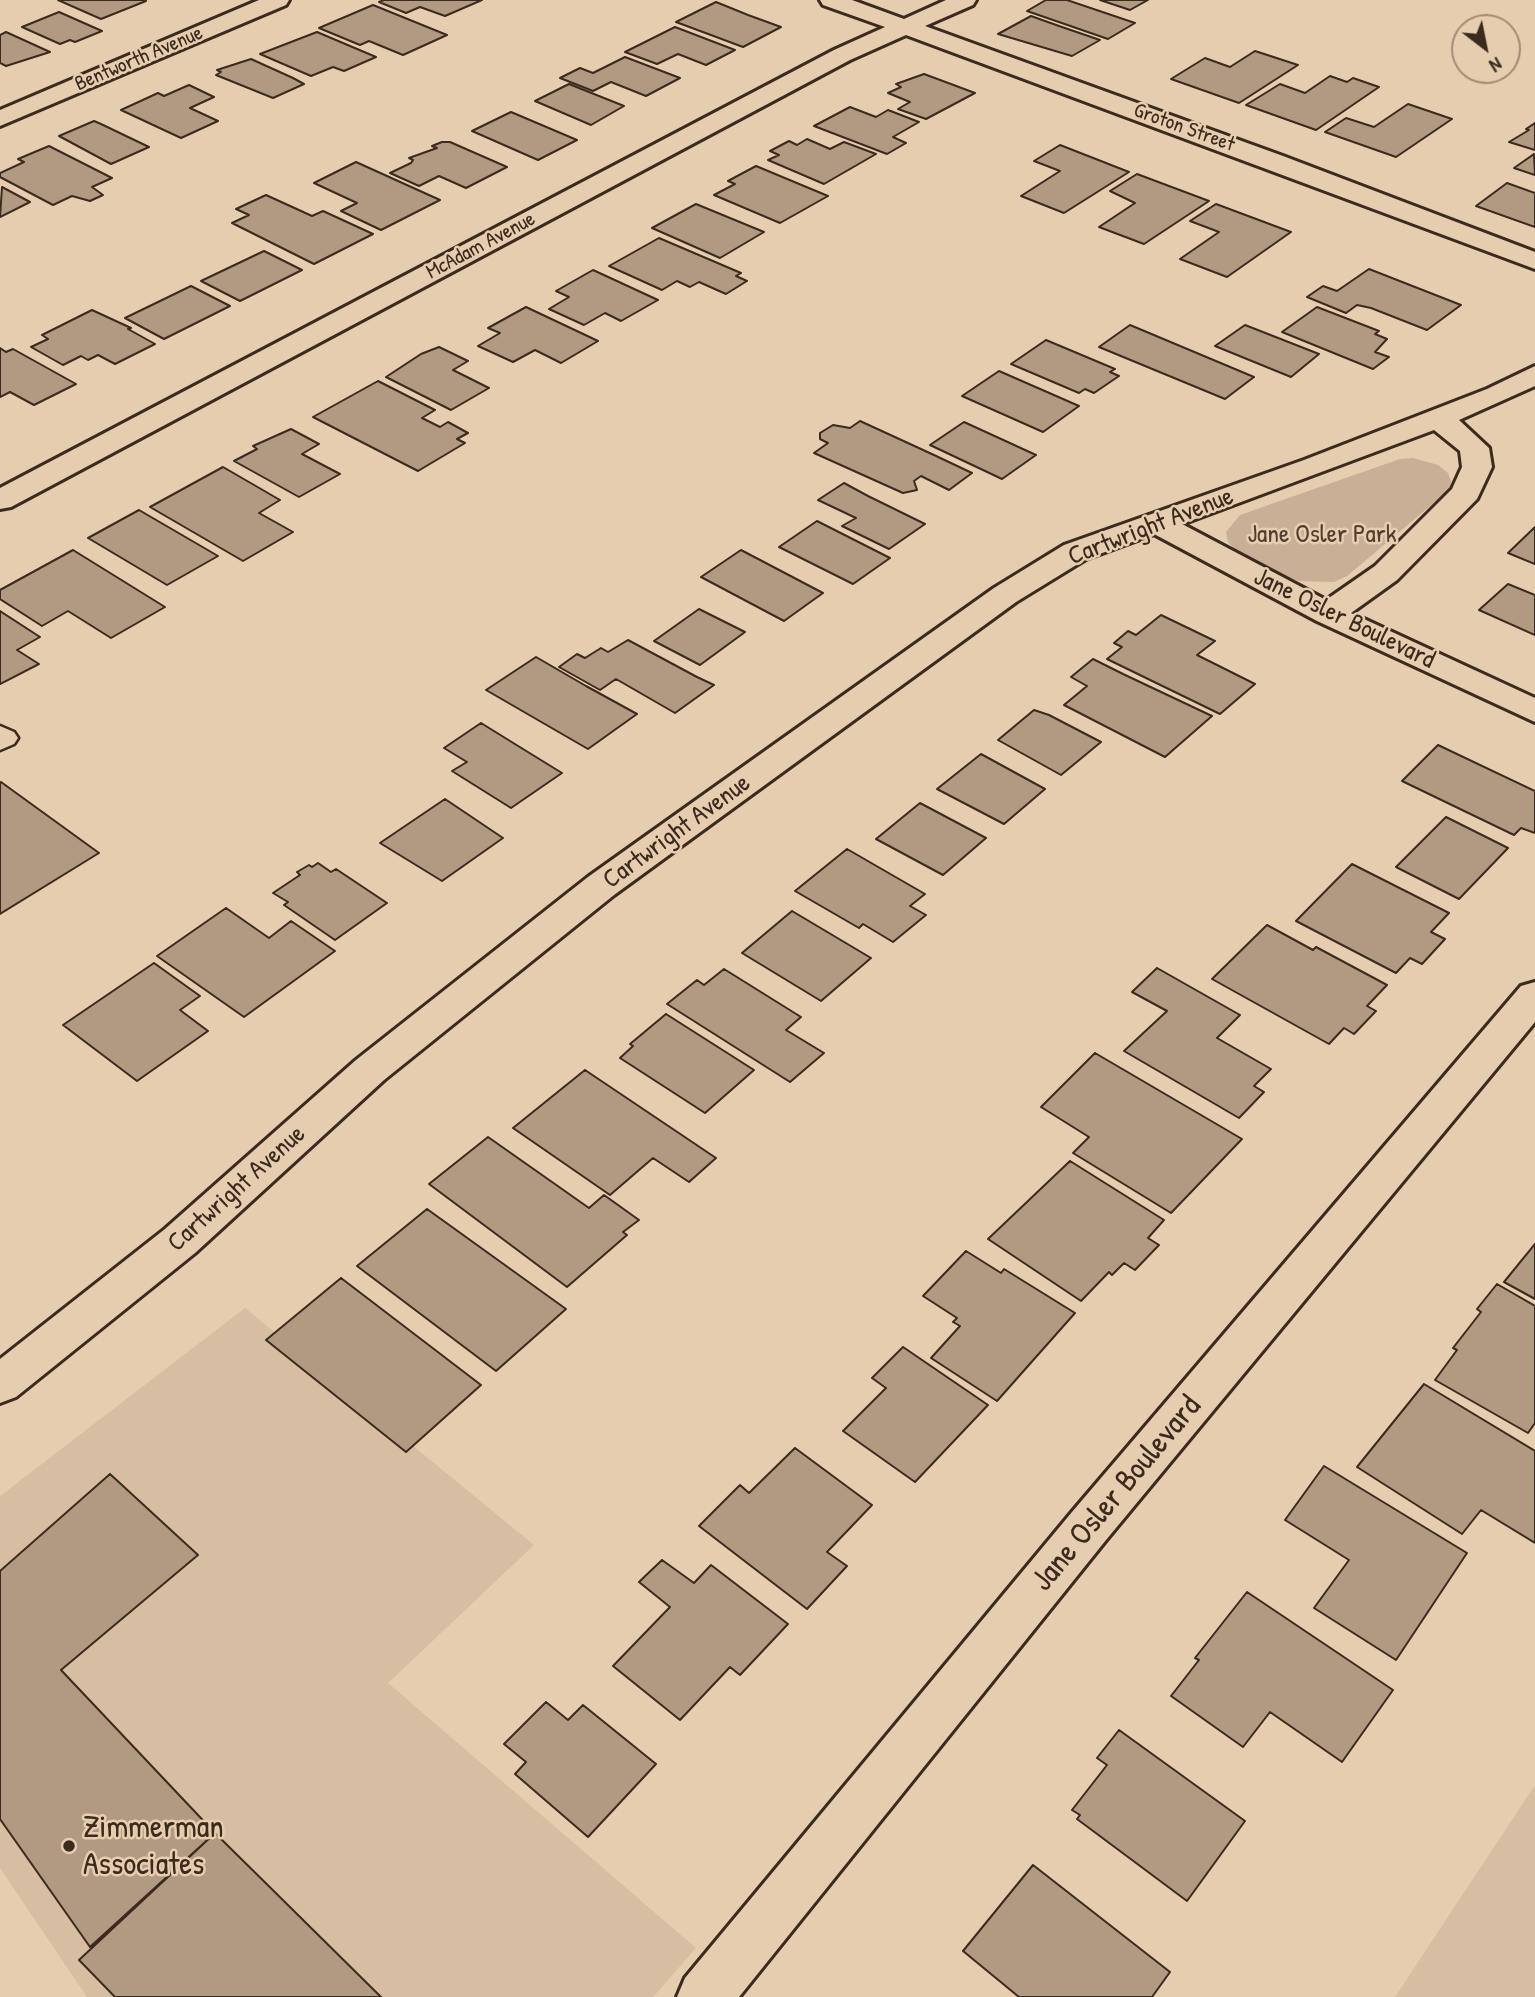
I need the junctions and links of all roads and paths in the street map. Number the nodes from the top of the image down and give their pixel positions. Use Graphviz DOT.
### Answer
graph roads {
  1 [pos="278,0"];
  2 [pos="831,0"];
  3 [pos="965,0"];
  4 [pos="907,27"];
  5 [pos="0,119"];
  6 [pos="1535,261"];
  7 [pos="1535,376"];
  8 [pos="1437,417"];
  9 [pos="0,500"];
  10 [pos="1155,522"];
  11 [pos="1328,614"];
  12 [pos="1535,711"];
  13 [pos="0,735"];
  14 [pos="0,741"];
  15 [pos="1535,996"];
  16 [pos="0,1384"];
  17 [pos="704,1997"];
  1 -- 5 [label="street, Bentworth Avenue"];
  2 -- 4 [label="street, Groton Street"];
  3 -- 4 [label="street, McAdam Avenue"];
  4 -- 6 [label="street, Groton Street"];
  4 -- 9 [label="street, McAdam Avenue"];
  7 -- 8 [label="street, Cartwright Avenue"];
  8 -- 10 [label="street, Cartwright Avenue"];
  8 -- 11 [label="street"];
  10 -- 11 [label="street, Jane Osler Boulevard"];
  10 -- 16 [label="street, Cartwright Avenue"];
  11 -- 12 [label="street, Jane Osler Boulevard"];
  13 -- 14 [label="lane"];
  15 -- 17 [label="street, Jane Osler Boulevard"];
}
